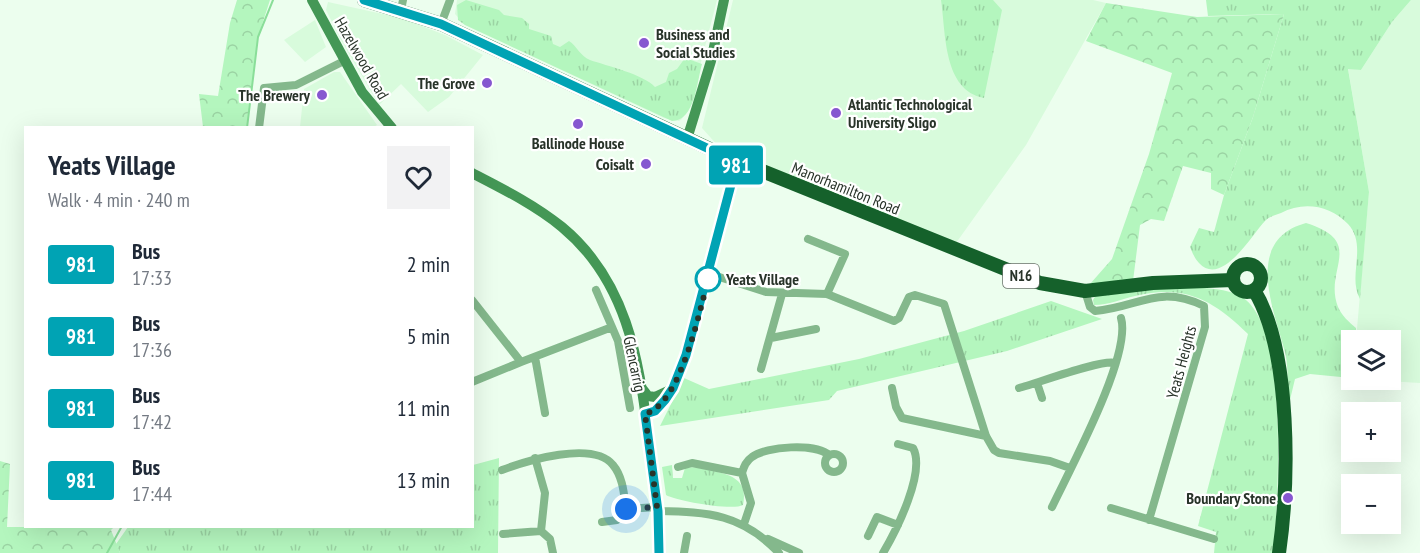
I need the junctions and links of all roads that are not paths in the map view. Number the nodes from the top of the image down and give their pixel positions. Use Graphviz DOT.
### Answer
graph roads {
  1 [pos="312,0"];
  2 [pos="364,0"];
  3 [pos="450,0"];
  4 [pos="724,0"];
  5 [pos="402,5"];
  6 [pos="441,24"];
  7 [pos="344,61"];
  8 [pos="259,126"];
  9 [pos="390,126"];
  10 [pos="687,139"];
  11 [pos="737,162"];
  12 [pos="474,173"];
  13 [pos="807,239"];
  14 [pos="710,273"];
  15 [pos="1233,280"];
  16 [pos="596,290"];
  17 [pos="1254,290"];
  18 [pos="1085,291"];
  19 [pos="782,294"];
  20 [pos="827,294"];
  21 [pos="474,303"];
  22 [pos="1121,318"];
  23 [pos="612,327"];
  24 [pos="816,329"];
  25 [pos="771,338"];
  26 [pos="536,357"];
  27 [pos="521,362"];
  28 [pos="1115,363"];
  29 [pos="761,369"];
  30 [pos="474,381"];
  31 [pos="1037,383"];
  32 [pos="641,387"];
  33 [pos="673,388"];
  34 [pos="892,388"];
  35 [pos="1019,388"];
  36 [pos="1042,398"];
  37 [pos="630,408"];
  38 [pos="545,413"];
  39 [pos="645,414"];
  40 [pos="986,436"];
  41 [pos="898,444"];
  42 [pos="829,455"];
  43 [pos="535,458"];
  44 [pos="678,467"];
  45 [pos="1070,468"];
  46 [pos="502,470"];
  47 [pos="742,472"];
  48 [pos="1052,507"];
  49 [pos="1111,508"];
  50 [pos="626,509"];
  51 [pos="658,509"];
  52 [pos="1149,520"];
  53 [pos="602,522"];
  54 [pos="744,524"];
  55 [pos="898,525"];
  56 [pos="541,531"];
  57 [pos="503,534"];
  58 [pos="687,536"];
  59 [pos="868,536"];
  60 [pos="766,538"];
  61 [pos="1214,539"];
  62 [pos="777,552"];
  63 [pos="553,553"];
  64 [pos="659,553"];
  65 [pos="684,553"];
  66 [pos="799,553"];
  67 [pos="883,553"];
  68 [pos="1279,553"];
  1 -- 7 [label="main road, Hazelwood Road"];
  2 -- 5 [label="highway, Manorhamilton Road / N16"];
  3 -- 6 [label="street"];
  4 -- 10 [label="main road"];
  5 -- 6 [label="highway, Manorhamilton Road / N16"];
  6 -- 10 [label="highway, Manorhamilton Road / N16"];
  7 -- 8 [label="street"];
  7 -- 9 [label="main road, Hazelwood Road"];
  10 -- 11 [label="highway, Manorhamilton Road / N16"];
  11 -- 14 [label="main road"];
  11 -- 18 [label="highway, Manorhamilton Road / N16"];
  12 -- 32 [label="main road"];
  13 -- 20 [label="street"];
  14 -- 19 [label="street"];
  14 -- 33 [label="main road"];
  15 -- 17 [label="highway, N16"];
  15 -- 17 [label="highway"];
  15 -- 18 [label="highway, Manorhamilton Road / N16"];
  16 -- 23 [label="street, Glencarrig"];
  17 -- 68 [label="highway"];
  18 -- 52 [label="street, Yeats Heights"];
  19 -- 20 [label="street"];
  19 -- 25 [label="street"];
  20 -- 40 [label="street"];
  21 -- 27 [label="street"];
  22 -- 28 [label="street"];
  23 -- 26 [label="street, Glencarrig"];
  23 -- 37 [label="street, Glencarrig"];
  24 -- 25 [label="street"];
  25 -- 29 [label="street"];
  26 -- 27 [label="street, Glencarrig"];
  26 -- 38 [label="street"];
  27 -- 30 [label="street, Glencarrig"];
  28 -- 31 [label="street"];
  28 -- 45 [label="street"];
  31 -- 35 [label="street"];
  31 -- 36 [label="street"];
  32 -- 33 [label="main road"];
  32 -- 39 [label="main road"];
  33 -- 39 [label="main road"];
  34 -- 40 [label="street"];
  39 -- 51 [label="main road"];
  40 -- 45 [label="street"];
  41 -- 55 [label="street"];
  42 -- 47 [label="street"];
  43 -- 46 [label="street"];
  43 -- 50 [label="street"];
  43 -- 56 [label="street"];
  44 -- 47 [label="street"];
  45 -- 48 [label="street"];
  47 -- 54 [label="street"];
  49 -- 52 [label="street"];
  50 -- 51 [label="street"];
  50 -- 53 [label="street"];
  51 -- 54 [label="street"];
  51 -- 64 [label="main road"];
  52 -- 61 [label="street"];
  54 -- 60 [label="street"];
  55 -- 59 [label="street"];
  55 -- 67 [label="street"];
  56 -- 57 [label="street"];
  56 -- 63 [label="street"];
  58 -- 65 [label="street"];
  60 -- 62 [label="street"];
  60 -- 66 [label="street"];
}
